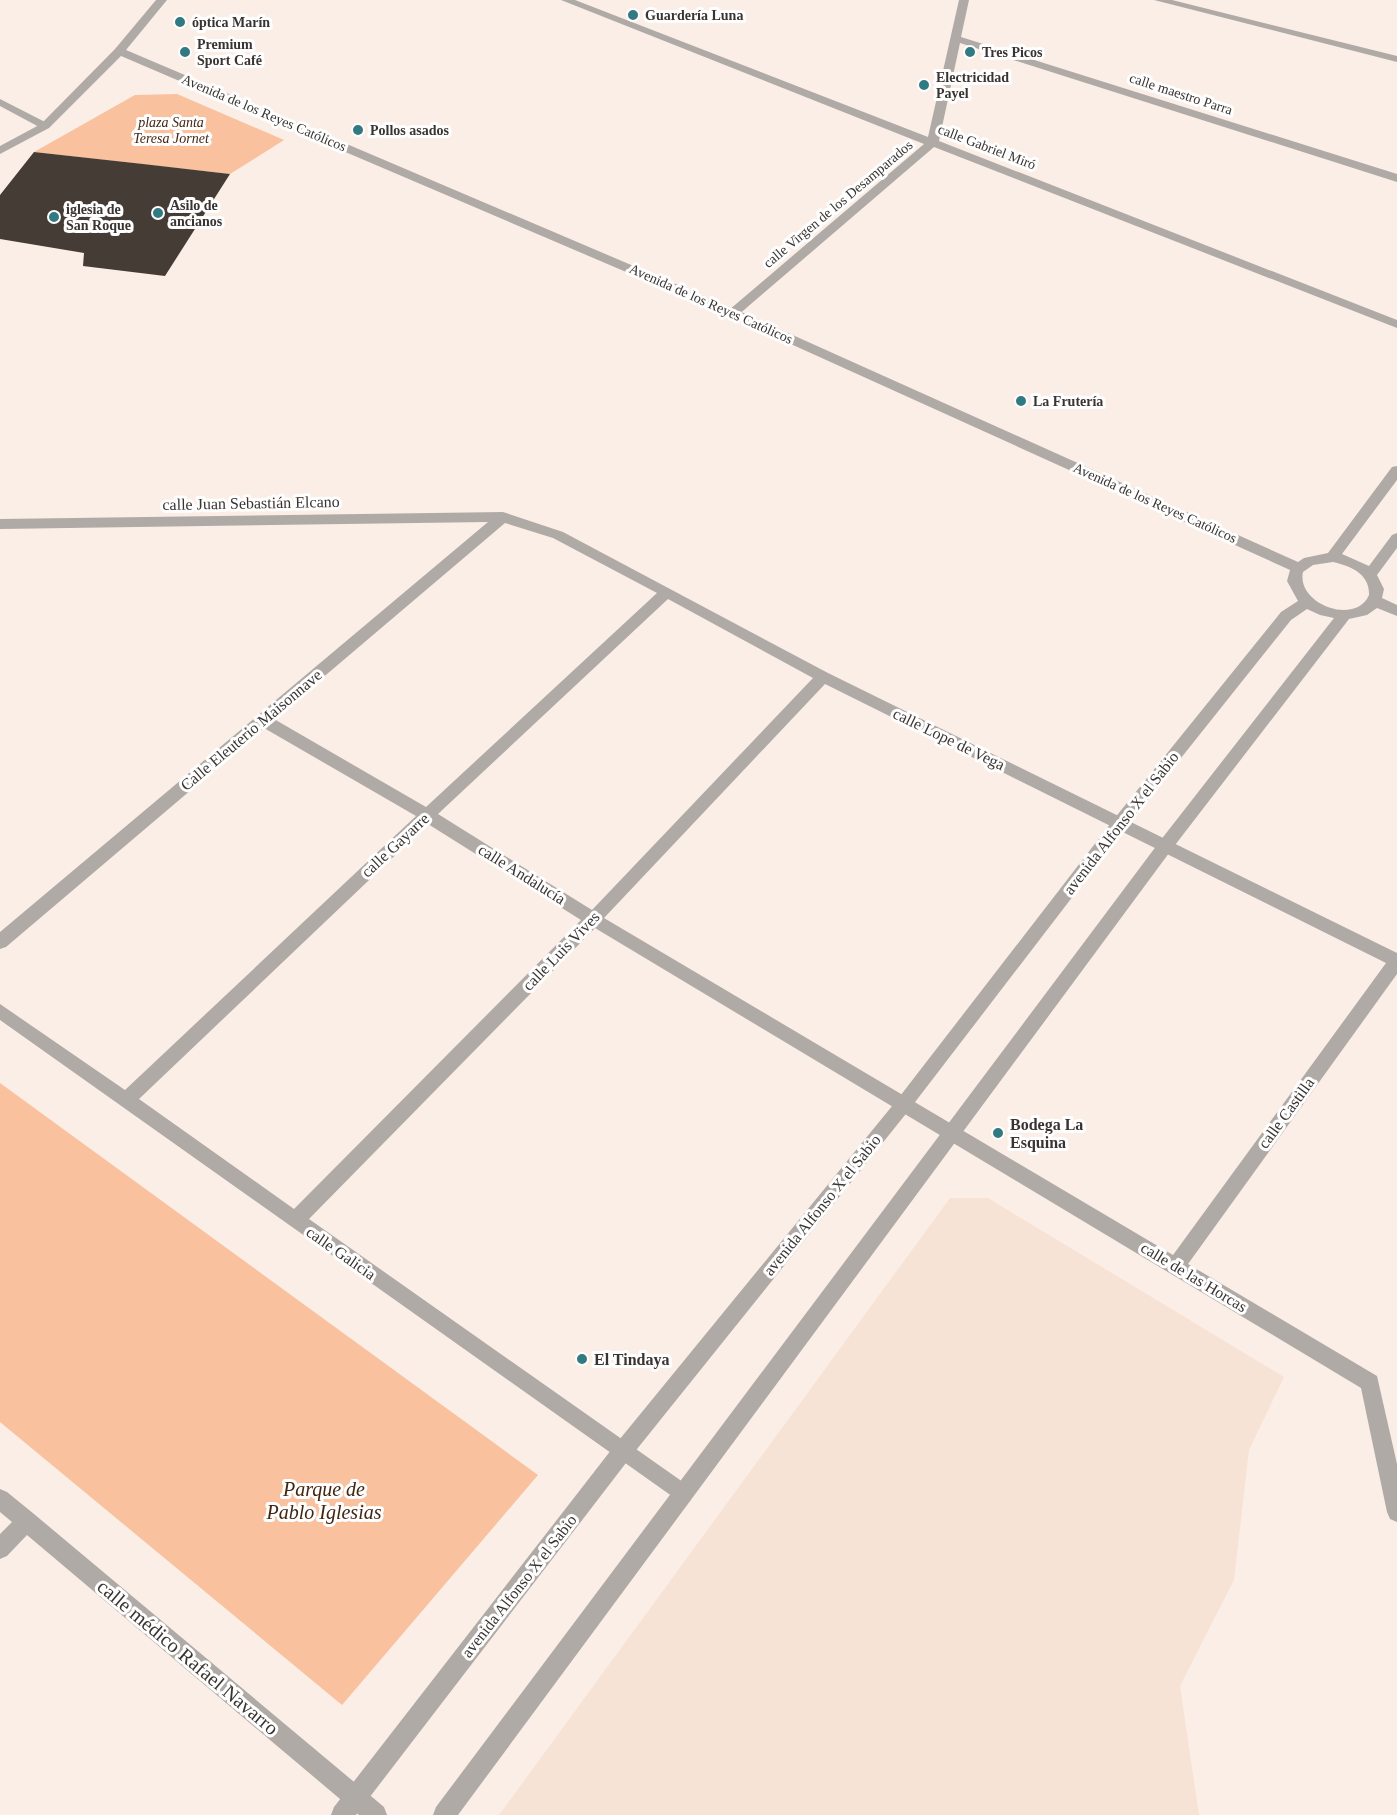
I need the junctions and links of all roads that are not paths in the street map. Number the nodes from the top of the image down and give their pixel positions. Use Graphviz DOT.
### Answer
graph roads {
  1 [pos="162,0"];
  2 [pos="566,0"];
  3 [pos="964,0"];
  4 [pos="1159,0"];
  5 [pos="955,38"];
  6 [pos="119,51"];
  7 [pos="1397,59"];
  8 [pos="0,102"];
  9 [pos="45,126"];
  10 [pos="933,142"];
  11 [pos="0,151"];
  12 [pos="1397,178"];
  13 [pos="733,313"];
  14 [pos="1397,324"];
  15 [pos="1397,470"];
  16 [pos="503,517"];
  17 [pos="0,525"];
  18 [pos="1397,538"];
  19 [pos="1333,558"];
  20 [pos="1299,568"];
  21 [pos="1370,574"];
  22 [pos="667,592"];
  23 [pos="1375,601"];
  24 [pos="1307,602"];
  25 [pos="1397,611"];
  26 [pos="1345,614"];
  27 [pos="823,677"];
  28 [pos="263,720"];
  29 [pos="427,815"];
  30 [pos="1120,823"];
  31 [pos="1166,845"];
  32 [pos="592,919"];
  33 [pos="0,942"];
  34 [pos="1397,961"];
  35 [pos="0,1011"];
  36 [pos="126,1100"];
  37 [pos="903,1105"];
  38 [pos="950,1134"];
  39 [pos="295,1220"];
  40 [pos="1176,1266"];
  41 [pos="622,1452"];
  42 [pos="683,1494"];
  43 [pos="0,1499"];
  44 [pos="1397,1512"];
  45 [pos="27,1521"];
  46 [pos="0,1549"];
  47 [pos="356,1797"];
  48 [pos="342,1815"];
  49 [pos="376,1815"];
  50 [pos="444,1815"];
  1 -- 6 [label="street"];
  2 -- 10 [label="street, calle Gabriel Miró"];
  3 -- 5 [label="street, calle Virgen de los Desamparados"];
  4 -- 7 [label="street"];
  5 -- 10 [label="street, calle Virgen de los Desamparados"];
  5 -- 12 [label="street, calle maestro Parra"];
  6 -- 9 [label="street"];
  6 -- 13 [label="street, Avenida de los Reyes Católicos"];
  8 -- 9 [label="street"];
  9 -- 11 [label="street"];
  10 -- 13 [label="street, calle Virgen de los Desamparados"];
  10 -- 14 [label="street, calle Gabriel Miró"];
  13 -- 20 [label="street, Avenida de los Reyes Católicos"];
  15 -- 19 [label="street"];
  16 -- 17 [label="street, calle Juan Sebastián Elcano"];
  16 -- 22 [label="street, calle Lope de Vega"];
  16 -- 28 [label="street, Calle Eleuterio Maisonnave"];
  18 -- 21 [label="street"];
  19 -- 20 [label="street"];
  19 -- 21 [label="street"];
  20 -- 24 [label="street"];
  21 -- 23 [label="street"];
  22 -- 27 [label="street, calle Lope de Vega"];
  22 -- 29 [label="street, calle Gayarre"];
  23 -- 25 [label="street"];
  23 -- 26 [label="street"];
  24 -- 26 [label="street"];
  24 -- 30 [label="street, avenida Alfonso X el Sabio"];
  26 -- 31 [label="street"];
  27 -- 30 [label="street, calle Lope de Vega"];
  27 -- 32 [label="street, calle Luis Vives"];
  28 -- 29 [label="street, calle Andalucía"];
  28 -- 33 [label="street, Calle Eleuterio Maisonnave"];
  29 -- 32 [label="street, calle Andalucía"];
  29 -- 36 [label="street, calle Gayarre"];
  30 -- 31 [label="street, calle Lope de Vega"];
  30 -- 37 [label="street, avenida Alfonso X el Sabio"];
  31 -- 34 [label="street, calle Lope de Vega"];
  31 -- 38 [label="street"];
  32 -- 37 [label="street, calle Andalucía"];
  32 -- 39 [label="street, calle Luis Vives"];
  34 -- 40 [label="street, calle Castilla"];
  35 -- 36 [label="street, calle Galicia"];
  36 -- 39 [label="street, calle Galicia"];
  37 -- 38 [label="street, calle de las Horcas"];
  37 -- 41 [label="street, avenida Alfonso X el Sabio"];
  38 -- 40 [label="street, calle de las Horcas"];
  38 -- 42 [label="street"];
  39 -- 41 [label="street, calle Galicia"];
  40 -- 44 [label="street, calle de las Horcas"];
  41 -- 42 [label="street, calle Galicia"];
  41 -- 47 [label="street, avenida Alfonso X el Sabio"];
  42 -- 50 [label="street"];
  43 -- 45 [label="street, calle médico Rafael Navarro"];
  45 -- 46 [label="street"];
  45 -- 47 [label="street, calle médico Rafael Navarro"];
  47 -- 48 [label="street, avenida Alfonso X el Sabio"];
  47 -- 49 [label="street, calle médico Rafael Navarro"];
}
